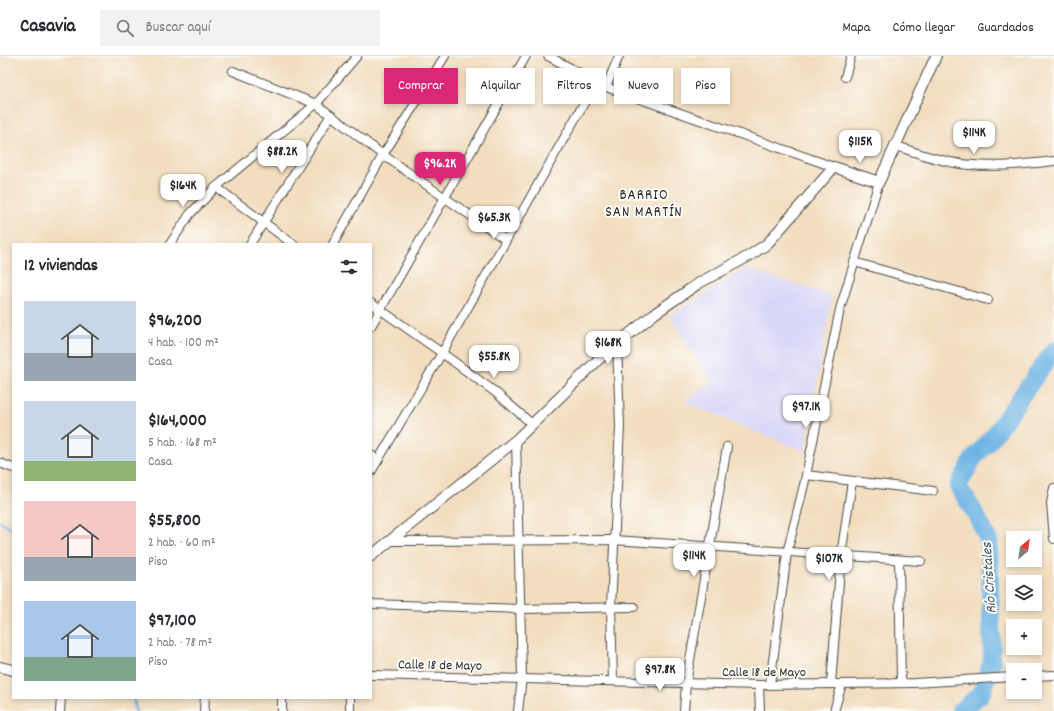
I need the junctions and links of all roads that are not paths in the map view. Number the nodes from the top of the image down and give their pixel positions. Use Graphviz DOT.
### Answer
graph roads {
  1 [pos="357,56"];
  2 [pos="445,56"];
  3 [pos="526,56"];
  4 [pos="548,56"];
  5 [pos="619,56"];
  6 [pos="851,56"];
  7 [pos="936,56"];
  8 [pos="570,68"];
  9 [pos="233,71"];
  10 [pos="845,77"];
  11 [pos="606,87"];
  12 [pos="316,104"];
  13 [pos="583,104"];
  14 [pos="331,115"];
  15 [pos="894,146"];
  16 [pos="383,154"];
  17 [pos="1054,161"];
  18 [pos="834,167"];
  19 [pos="879,182"];
  20 [pos="216,187"];
  21 [pos="445,198"];
  22 [pos="263,222"];
  23 [pos="506,240"];
  24 [pos="171,243"];
  25 [pos="251,243"];
  26 [pos="292,243"];
  27 [pos="335,243"];
  28 [pos="854,262"];
  29 [pos="988,300"];
  30 [pos="372,304"];
  31 [pos="380,310"];
  32 [pos="372,324"];
  33 [pos="617,344"];
  34 [pos="442,353"];
  35 [pos="532,424"];
  36 [pos="516,440"];
  37 [pos="727,447"];
  38 [pos="374,458"];
  39 [pos="0,463"];
  40 [pos="12,468"];
  41 [pos="806,475"];
  42 [pos="852,481"];
  43 [pos="1054,488"];
  44 [pos="933,491"];
  45 [pos="1054,539"];
  46 [pos="614,540"];
  47 [pos="389,541"];
  48 [pos="518,541"];
  49 [pos="709,547"];
  50 [pos="787,553"];
  51 [pos="372,555"];
  52 [pos="842,556"];
  53 [pos="899,560"];
  54 [pos="921,561"];
  55 [pos="372,604"];
  56 [pos="611,607"];
  57 [pos="634,607"];
  58 [pos="520,609"];
  59 [pos="0,667"];
  60 [pos="12,670"];
  61 [pos="372,675"];
  62 [pos="1054,675"];
  63 [pos="1042,676"];
  64 [pos="1006,677"];
  65 [pos="522,678"];
  66 [pos="613,681"];
  67 [pos="686,683"];
  68 [pos="901,683"];
  69 [pos="770,684"];
  70 [pos="831,684"];
  71 [pos="842,684"];
  72 [pos="759,685"];
  73 [pos="61,699"];
  74 [pos="205,699"];
  75 [pos="282,699"];
  76 [pos="350,699"];
  77 [pos="60,711"];
  78 [pos="204,711"];
  79 [pos="282,711"];
  80 [pos="350,711"];
  81 [pos="518,711"];
  82 [pos="684,711"];
  83 [pos="760,711"];
  84 [pos="834,711"];
  1 -- 12 [label="street"];
  2 -- 16 [label="street"];
  3 -- 21 [label="street"];
  4 -- 8 [label="street"];
  5 -- 11 [label="street"];
  6 -- 10 [label="street"];
  7 -- 15 [label="street"];
  9 -- 12 [label="street"];
  11 -- 18 [label="street"];
  12 -- 14 [label="street"];
  12 -- 20 [label="street"];
  13 -- 23 [label="street"];
  14 -- 16 [label="street"];
  14 -- 22 [label="street"];
  15 -- 17 [label="street"];
  15 -- 19 [label="street"];
  16 -- 21 [label="street"];
  16 -- 27 [label="street"];
  18 -- 19 [label="street"];
  18 -- 33 [label="street"];
  19 -- 28 [label="street"];
  20 -- 22 [label="street"];
  20 -- 24 [label="street"];
  21 -- 23 [label="street"];
  21 -- 31 [label="street"];
  22 -- 25 [label="street"];
  22 -- 26 [label="street"];
  23 -- 34 [label="street"];
  28 -- 29 [label="street"];
  28 -- 41 [label="street"];
  30 -- 31 [label="street"];
  31 -- 32 [label="street"];
  31 -- 34 [label="street"];
  33 -- 35 [label="street"];
  33 -- 46 [label="street"];
  34 -- 35 [label="street"];
  34 -- 38 [label="street"];
  35 -- 36 [label="street"];
  36 -- 47 [label="street"];
  36 -- 48 [label="street"];
  37 -- 49 [label="street"];
  39 -- 40 [label="street"];
  41 -- 42 [label="street"];
  41 -- 50 [label="street"];
  42 -- 44 [label="street"];
  42 -- 52 [label="street"];
  43 -- 45 [label="street"];
  46 -- 48 [label="street"];
  46 -- 49 [label="street"];
  46 -- 56 [label="street"];
  47 -- 48 [label="street"];
  47 -- 51 [label="street"];
  48 -- 58 [label="street"];
  49 -- 50 [label="street"];
  49 -- 67 [label="street"];
  50 -- 52 [label="street"];
  50 -- 69 [label="street"];
  52 -- 53 [label="street"];
  52 -- 70 [label="street"];
  53 -- 54 [label="street"];
  53 -- 68 [label="street"];
  55 -- 58 [label="street"];
  56 -- 57 [label="street"];
  56 -- 58 [label="street"];
  56 -- 66 [label="street"];
  58 -- 65 [label="street"];
  59 -- 60 [label="street"];
  61 -- 65 [label="street, Calle 18 de Mayo"];
  62 -- 63 [label="street"];
  64 -- 68 [label="street, Calle 18 de Mayo"];
  65 -- 66 [label="street, Calle 18 de Mayo"];
  65 -- 81 [label="street"];
  66 -- 67 [label="street, Calle 18 de Mayo"];
  67 -- 72 [label="street, Calle 18 de Mayo"];
  67 -- 82 [label="street"];
  68 -- 71 [label="street, Calle 18 de Mayo"];
  69 -- 70 [label="street, Calle 18 de Mayo"];
  69 -- 72 [label="street, Calle 18 de Mayo"];
  70 -- 71 [label="street, Calle 18 de Mayo"];
  71 -- 84 [label="street"];
  72 -- 83 [label="street"];
  73 -- 77 [label="street"];
  74 -- 78 [label="street"];
  75 -- 79 [label="street"];
  76 -- 80 [label="street"];
}
